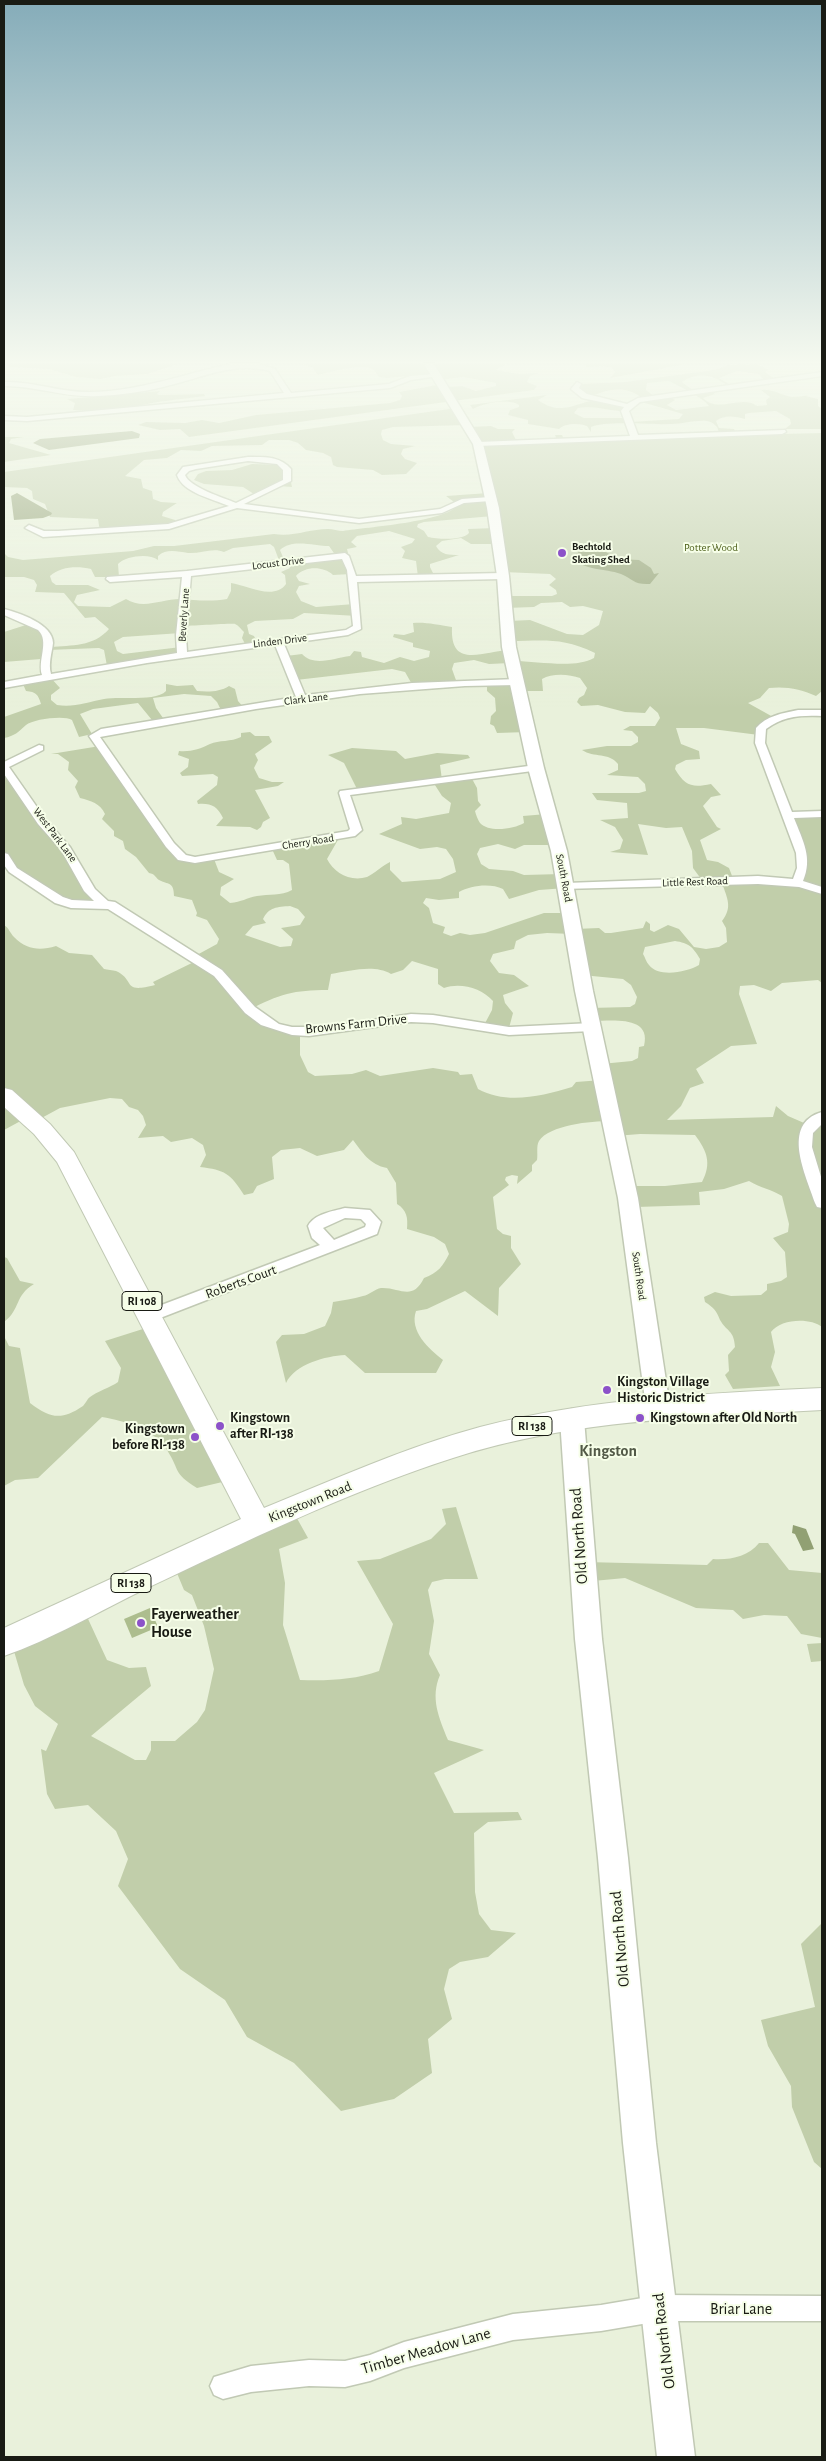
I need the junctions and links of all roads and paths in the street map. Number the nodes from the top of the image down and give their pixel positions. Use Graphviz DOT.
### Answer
graph roads {
  1 [pos="182,479"];
  2 [pos="288,479"];
  3 [pos="486,479"];
  4 [pos="490,499"];
  5 [pos="237,506"];
  6 [pos="29,528"];
  7 [pos="187,574"];
  8 [pos="503,576"];
  9 [pos="110,579"];
  10 [pos="351,579"];
  11 [pos="4,612"];
  12 [pos="278,641"];
  13 [pos="182,655"];
  14 [pos="47,676"];
  15 [pos="517,682"];
  16 [pos="4,685"];
  17 [pos="302,700"];
  18 [pos="822,713"];
  19 [pos="97,734"];
  20 [pos="39,748"];
  21 [pos="4,767"];
  22 [pos="536,768"];
  23 [pos="822,814"];
  24 [pos="789,815"];
  25 [pos="4,856"];
  26 [pos="797,883"];
  27 [pos="566,887"];
  28 [pos="822,891"];
  29 [pos="104,904"];
  30 [pos="592,1027"];
  31 [pos="4,1095"];
  32 [pos="822,1117"];
  33 [pos="822,1203"];
  34 [pos="332,1247"];
  35 [pos="149,1316"];
  36 [pos="822,1399"];
  37 [pos="658,1407"];
  38 [pos="572,1419"];
  39 [pos="258,1524"];
  40 [pos="4,1642"];
  41 [pos="660,2308"];
  42 [pos="822,2309"];
  43 [pos="223,2386"];
  44 [pos="676,2457"];
  1 -- 5 [label="street"];
  2 -- 5 [label="street"];
  3 -- 4 [label="street, South Road"];
  4 -- 5 [label="street"];
  4 -- 8 [label="street, South Road"];
  5 -- 6 [label="street"];
  7 -- 9 [label="street"];
  7 -- 10 [label="street, Locust Drive"];
  7 -- 13 [label="street, Beverly Lane"];
  8 -- 10 [label="street"];
  8 -- 15 [label="street, South Road"];
  10 -- 12 [label="street, Linden Drive"];
  11 -- 14 [label="street"];
  12 -- 13 [label="street, Linden Drive"];
  12 -- 17 [label="street"];
  13 -- 14 [label="street, Linden Drive"];
  14 -- 16 [label="street, Linden Drive"];
  15 -- 17 [label="street, Clark Lane"];
  15 -- 22 [label="street, South Road"];
  17 -- 19 [label="street, Clark Lane"];
  18 -- 24 [label="street"];
  19 -- 22 [label="street, Cherry Road"];
  20 -- 21 [label="street"];
  21 -- 29 [label="street, West Park Lane"];
  22 -- 27 [label="street, South Road"];
  23 -- 24 [label="street"];
  24 -- 26 [label="street"];
  25 -- 29 [label="street"];
  26 -- 27 [label="street, Little Rest Road"];
  26 -- 28 [label="street, Little Rest Road"];
  27 -- 30 [label="street, South Road"];
  29 -- 30 [label="street, Browns Farm Drive"];
  30 -- 37 [label="street, South Road"];
  31 -- 35 [label="main road, Kingstown Road / RI 108"];
  32 -- 33 [label="street"];
  34 -- 35 [label="street, Roberts Court"];
  35 -- 39 [label="main road, Kingstown Road / RI 108"];
  36 -- 37 [label="main road, Kingstown Road / RI 138"];
  37 -- 38 [label="main road, Kingstown Road / RI 138"];
  38 -- 39 [label="main road, Kingstown Road / RI 138"];
  38 -- 41 [label="street, Old North Road"];
  39 -- 40 [label="main road, RI 138"];
  41 -- 42 [label="street, Briar Lane"];
  41 -- 43 [label="street, Timber Meadow Lane"];
  41 -- 44 [label="street, Old North Road"];
}
